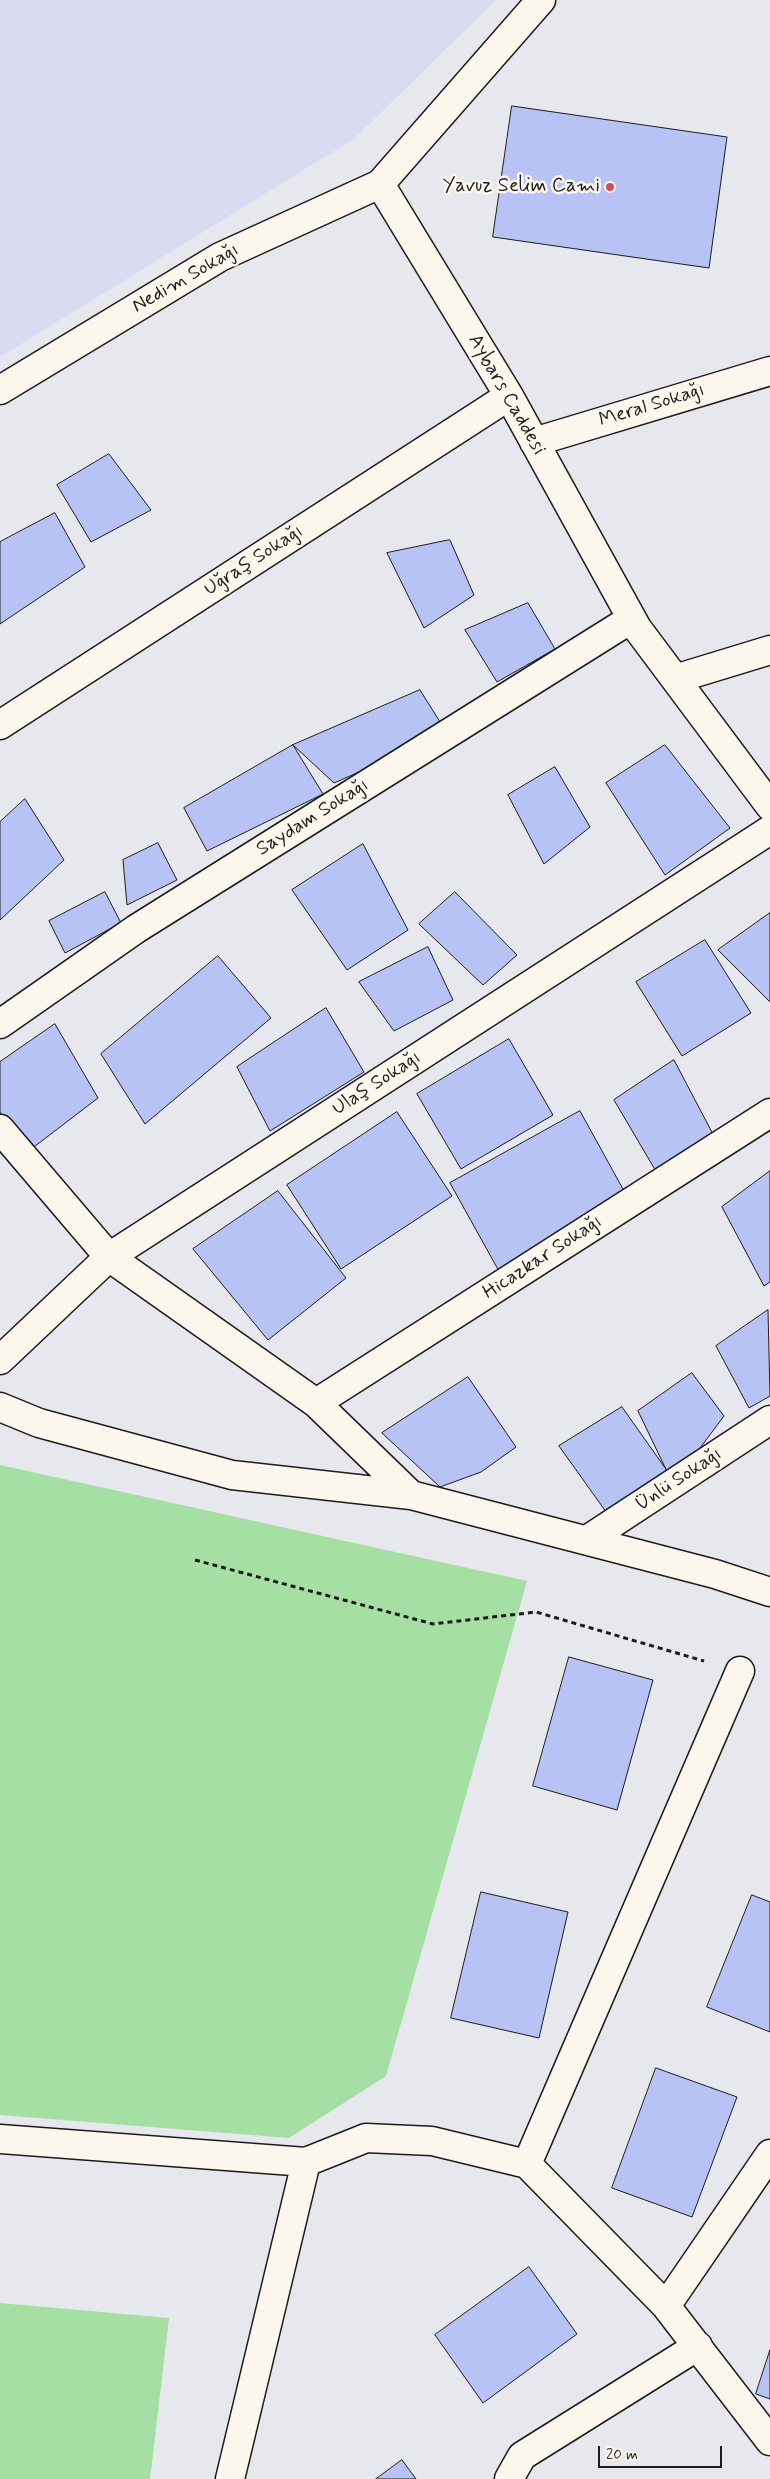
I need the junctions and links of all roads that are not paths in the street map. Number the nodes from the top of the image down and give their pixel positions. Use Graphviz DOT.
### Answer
graph roads {
  1 [pos="541,0"];
  2 [pos="380,184"];
  3 [pos="770,371"];
  4 [pos="0,390"];
  5 [pos="509,396"];
  6 [pos="534,442"];
  7 [pos="631,619"];
  8 [pos="770,650"];
  9 [pos="675,679"];
  10 [pos="0,725"];
  11 [pos="770,806"];
  12 [pos="770,830"];
  13 [pos="0,1024"];
  14 [pos="770,1113"];
  15 [pos="0,1129"];
  16 [pos="109,1257"];
  17 [pos="0,1360"];
  18 [pos="316,1403"];
  19 [pos="0,1407"];
  20 [pos="770,1420"];
  21 [pos="411,1495"];
  22 [pos="587,1540"];
  23 [pos="770,1592"];
  24 [pos="740,1671"];
  25 [pos="0,2139"];
  26 [pos="770,2154"];
  27 [pos="306,2162"];
  28 [pos="527,2164"];
  29 [pos="666,2306"];
  30 [pos="698,2346"];
  31 [pos="770,2441"];
  32 [pos="230,2479"];
  33 [pos="509,2479"];
  1 -- 2 [label="street"];
  2 -- 4 [label="street, Nedim Sokağı"];
  2 -- 5 [label="street, Aybars Caddesi"];
  3 -- 6 [label="street, Meral Sokağı"];
  5 -- 6 [label="street, Aybars Caddesi"];
  5 -- 10 [label="street, Uğraş Sokağı"];
  6 -- 7 [label="street, Aybars Caddesi"];
  7 -- 9 [label="street, Aybars Caddesi"];
  7 -- 13 [label="street, Saydam Sokağı"];
  8 -- 9 [label="street"];
  9 -- 11 [label="street, Aybars Caddesi"];
  12 -- 16 [label="street, Ulaş Sokağı"];
  14 -- 18 [label="street, Hicazkar Sokağı"];
  15 -- 16 [label="street"];
  16 -- 17 [label="street, Ulaş Sokağı"];
  16 -- 18 [label="street"];
  18 -- 21 [label="street"];
  19 -- 21 [label="street"];
  20 -- 22 [label="street, Ünlü Sokağı"];
  21 -- 22 [label="street"];
  22 -- 23 [label="street"];
  24 -- 28 [label="street"];
  25 -- 27 [label="street"];
  26 -- 29 [label="street"];
  27 -- 28 [label="street"];
  27 -- 32 [label="street"];
  28 -- 29 [label="street"];
  29 -- 30 [label="street"];
  30 -- 31 [label="street"];
  30 -- 33 [label="street"];
}
